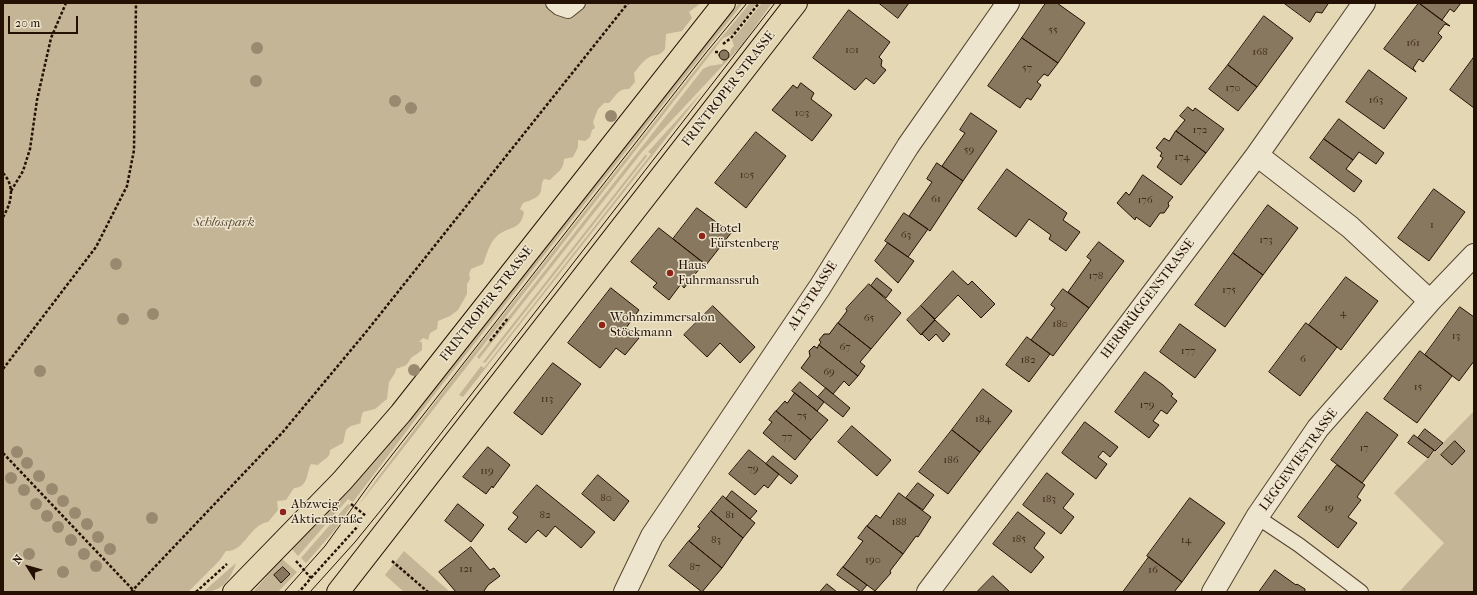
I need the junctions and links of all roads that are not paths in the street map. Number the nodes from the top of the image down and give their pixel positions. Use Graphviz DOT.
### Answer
graph roads {
  1 [pos="553,3"];
  2 [pos="578,3"];
  3 [pos="724,3"];
  4 [pos="796,3"];
  5 [pos="1008,3"];
  6 [pos="1364,3"];
  7 [pos="1257,155"];
  8 [pos="1474,255"];
  9 [pos="1430,301"];
  10 [pos="1257,517"];
  11 [pos="234,592"];
  12 [pos="338,592"];
  13 [pos="625,592"];
  14 [pos="928,592"];
  15 [pos="1213,592"];
  16 [pos="1361,592"];
  1 -- 2 [label="lane"];
  3 -- 11 [label="main road, FRINTROPER STRASSE"];
  4 -- 12 [label="main road, FRINTROPER STRASSE"];
  5 -- 13 [label="street, ALTSTRASSE"];
  6 -- 7 [label="street, HERBRÜGGENSTRASSE"];
  7 -- 9 [label="street"];
  7 -- 14 [label="street, HERBRÜGGENSTRASSE"];
  8 -- 9 [label="street, LEGGEWIESTRASSE"];
  9 -- 10 [label="street, LEGGEWIESTRASSE"];
  10 -- 15 [label="street, LEGGEWIESTRASSE"];
  10 -- 16 [label="lane"];
}
